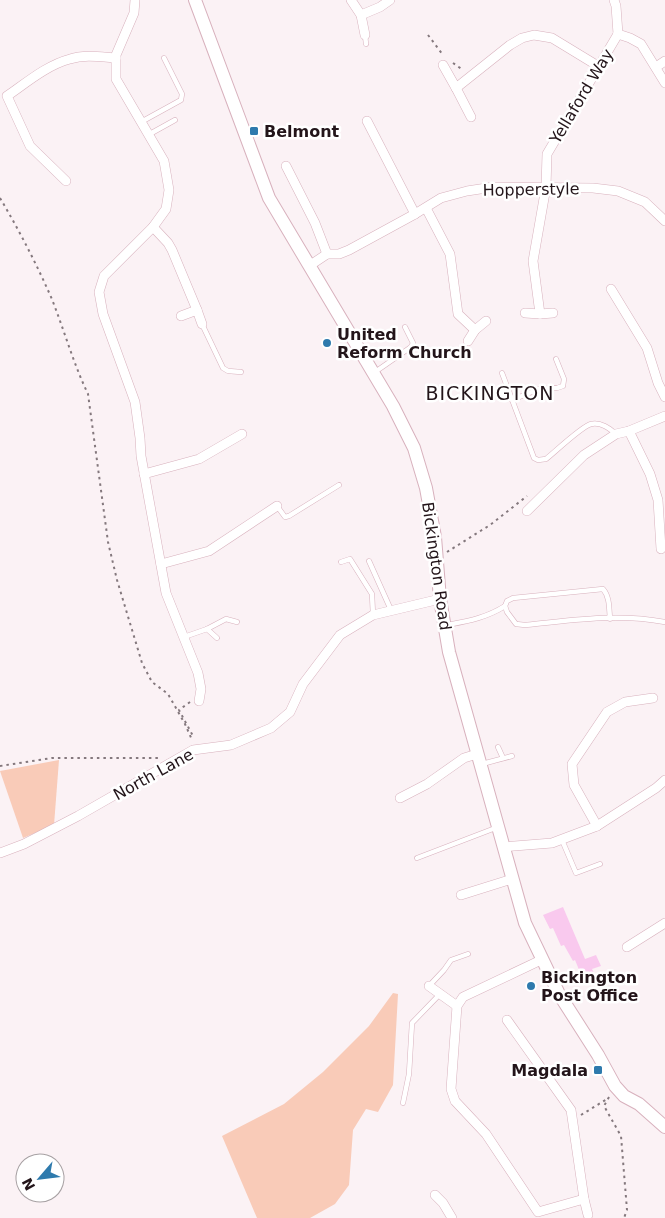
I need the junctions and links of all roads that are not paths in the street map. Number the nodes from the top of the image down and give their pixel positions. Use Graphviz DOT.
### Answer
graph roads {
  1 [pos="135,0"];
  2 [pos="195,0"];
  3 [pos="351,0"];
  4 [pos="390,0"];
  5 [pos="614,0"];
  6 [pos="361,15"];
  7 [pos="618,34"];
  8 [pos="366,39"];
  9 [pos="116,58"];
  10 [pos="164,58"];
  11 [pos="665,61"];
  12 [pos="443,65"];
  13 [pos="598,66"];
  14 [pos="656,67"];
  15 [pos="665,83"];
  16 [pos="456,88"];
  17 [pos="471,117"];
  18 [pos="175,120"];
  19 [pos="367,121"];
  20 [pos="140,122"];
  21 [pos="148,135"];
  22 [pos="286,166"];
  23 [pos="66,181"];
  24 [pos="546,187"];
  25 [pos="426,208"];
  26 [pos="416,214"];
  27 [pos="665,221"];
  28 [pos="153,227"];
  29 [pos="327,254"];
  30 [pos="309,266"];
  31 [pos="611,289"];
  32 [pos="197,310"];
  33 [pos="525,313"];
  34 [pos="553,313"];
  35 [pos="540,314"];
  36 [pos="181,316"];
  37 [pos="486,321"];
  38 [pos="202,324"];
  39 [pos="405,327"];
  40 [pos="475,330"];
  41 [pos="468,341"];
  42 [pos="556,359"];
  43 [pos="241,372"];
  44 [pos="374,373"];
  45 [pos="502,373"];
  46 [pos="665,397"];
  47 [pos="512,400"];
  48 [pos="665,416"];
  49 [pos="628,432"];
  50 [pos="242,434"];
  51 [pos="616,434"];
  52 [pos="144,474"];
  53 [pos="339,485"];
  54 [pos="277,506"];
  55 [pos="527,511"];
  56 [pos="661,549"];
  57 [pos="369,561"];
  58 [pos="342,562"];
  59 [pos="160,564"];
  60 [pos="440,599"];
  61 [pos="504,606"];
  62 [pos="391,610"];
  63 [pos="373,616"];
  64 [pos="610,619"];
  65 [pos="237,622"];
  66 [pos="665,622"];
  67 [pos="445,625"];
  68 [pos="207,629"];
  69 [pos="184,637"];
  70 [pos="217,638"];
  71 [pos="199,698"];
  72 [pos="653,698"];
  73 [pos="498,746"];
  74 [pos="512,756"];
  75 [pos="503,758"];
  76 [pos="479,759"];
  77 [pos="664,782"];
  78 [pos="400,798"];
  79 [pos="597,826"];
  80 [pos="498,827"];
  81 [pos="562,840"];
  82 [pos="503,847"];
  83 [pos="0,853"];
  84 [pos="417,858"];
  85 [pos="600,864"];
  86 [pos="512,879"];
  87 [pos="461,895"];
  88 [pos="665,923"];
  89 [pos="627,947"];
  90 [pos="468,954"];
  91 [pos="541,960"];
  92 [pos="429,986"];
  93 [pos="440,994"];
  94 [pos="456,1006"];
  95 [pos="507,1020"];
  96 [pos="403,1103"];
  97 [pos="665,1127"];
  98 [pos="435,1195"];
  99 [pos="584,1199"];
  100 [pos="535,1215"];
  101 [pos="588,1215"];
  102 [pos="452,1218"];
  1 -- 9 [label="street"];
  2 -- 30 [label="main road, Bickington Road"];
  3 -- 6 [label="street"];
  4 -- 6 [label="street"];
  5 -- 7 [label="street"];
  6 -- 8 [label="street"];
  7 -- 13 [label="street, Yellaford Way"];
  7 -- 14 [label="street"];
  9 -- 20 [label="street"];
  9 -- 23 [label="street"];
  10 -- 20 [label="lane"];
  11 -- 14 [label="street"];
  12 -- 16 [label="street"];
  13 -- 16 [label="street"];
  13 -- 24 [label="street, Yellaford Way"];
  14 -- 15 [label="street"];
  16 -- 17 [label="street"];
  18 -- 21 [label="lane"];
  19 -- 26 [label="street"];
  20 -- 21 [label="street"];
  21 -- 28 [label="street"];
  22 -- 29 [label="street"];
  24 -- 25 [label="street, Hopperstyle"];
  24 -- 27 [label="street, Hopperstyle"];
  24 -- 35 [label="street, Yellaford Way"];
  25 -- 26 [label="street, Hopperstyle"];
  25 -- 40 [label="street"];
  26 -- 29 [label="street, Hopperstyle"];
  28 -- 32 [label="street"];
  28 -- 52 [label="street"];
  29 -- 30 [label="street, Hopperstyle"];
  30 -- 44 [label="main road, Bickington Road"];
  31 -- 46 [label="street"];
  32 -- 36 [label="street"];
  32 -- 38 [label="street"];
  33 -- 35 [label="street"];
  34 -- 35 [label="street"];
  37 -- 40 [label="street"];
  38 -- 43 [label="lane"];
  39 -- 44 [label="lane"];
  40 -- 41 [label="street"];
  42 -- 47 [label="lane"];
  44 -- 60 [label="main road, Bickington Road"];
  45 -- 47 [label="lane"];
  47 -- 51 [label="lane"];
  48 -- 49 [label="street"];
  49 -- 51 [label="street"];
  49 -- 56 [label="street"];
  50 -- 52 [label="street"];
  51 -- 55 [label="street"];
  52 -- 59 [label="street"];
  53 -- 54 [label="lane"];
  54 -- 59 [label="street"];
  57 -- 62 [label="lane"];
  58 -- 63 [label="lane"];
  59 -- 69 [label="street"];
  60 -- 62 [label="street, North Lane"];
  60 -- 67 [label="main road, Bickington Road"];
  61 -- 64 [label="lane"];
  61 -- 64 [label="lane"];
  61 -- 67 [label="lane"];
  62 -- 63 [label="street, North Lane"];
  63 -- 83 [label="street, North Lane"];
  64 -- 66 [label="lane"];
  65 -- 68 [label="lane"];
  67 -- 76 [label="main road, Bickington Road"];
  68 -- 69 [label="lane"];
  68 -- 70 [label="lane"];
  69 -- 71 [label="street"];
  72 -- 79 [label="street"];
  73 -- 75 [label="lane"];
  74 -- 75 [label="lane"];
  75 -- 76 [label="lane"];
  76 -- 78 [label="street"];
  76 -- 80 [label="main road, Bickington Road"];
  77 -- 79 [label="street"];
  79 -- 81 [label="street"];
  80 -- 82 [label="main road, Bickington Road"];
  80 -- 84 [label="lane"];
  81 -- 82 [label="street"];
  81 -- 85 [label="lane"];
  82 -- 86 [label="main road, Bickington Road"];
  86 -- 87 [label="street"];
  86 -- 91 [label="main road, Bickington Road"];
  88 -- 89 [label="street"];
  90 -- 92 [label="lane"];
  91 -- 94 [label="street"];
  91 -- 97 [label="main road, Bickington Road"];
  92 -- 93 [label="street"];
  93 -- 94 [label="street"];
  93 -- 96 [label="lane"];
  94 -- 100 [label="street"];
  95 -- 99 [label="street"];
  98 -- 102 [label="street"];
  99 -- 100 [label="street"];
  99 -- 101 [label="street"];
}
